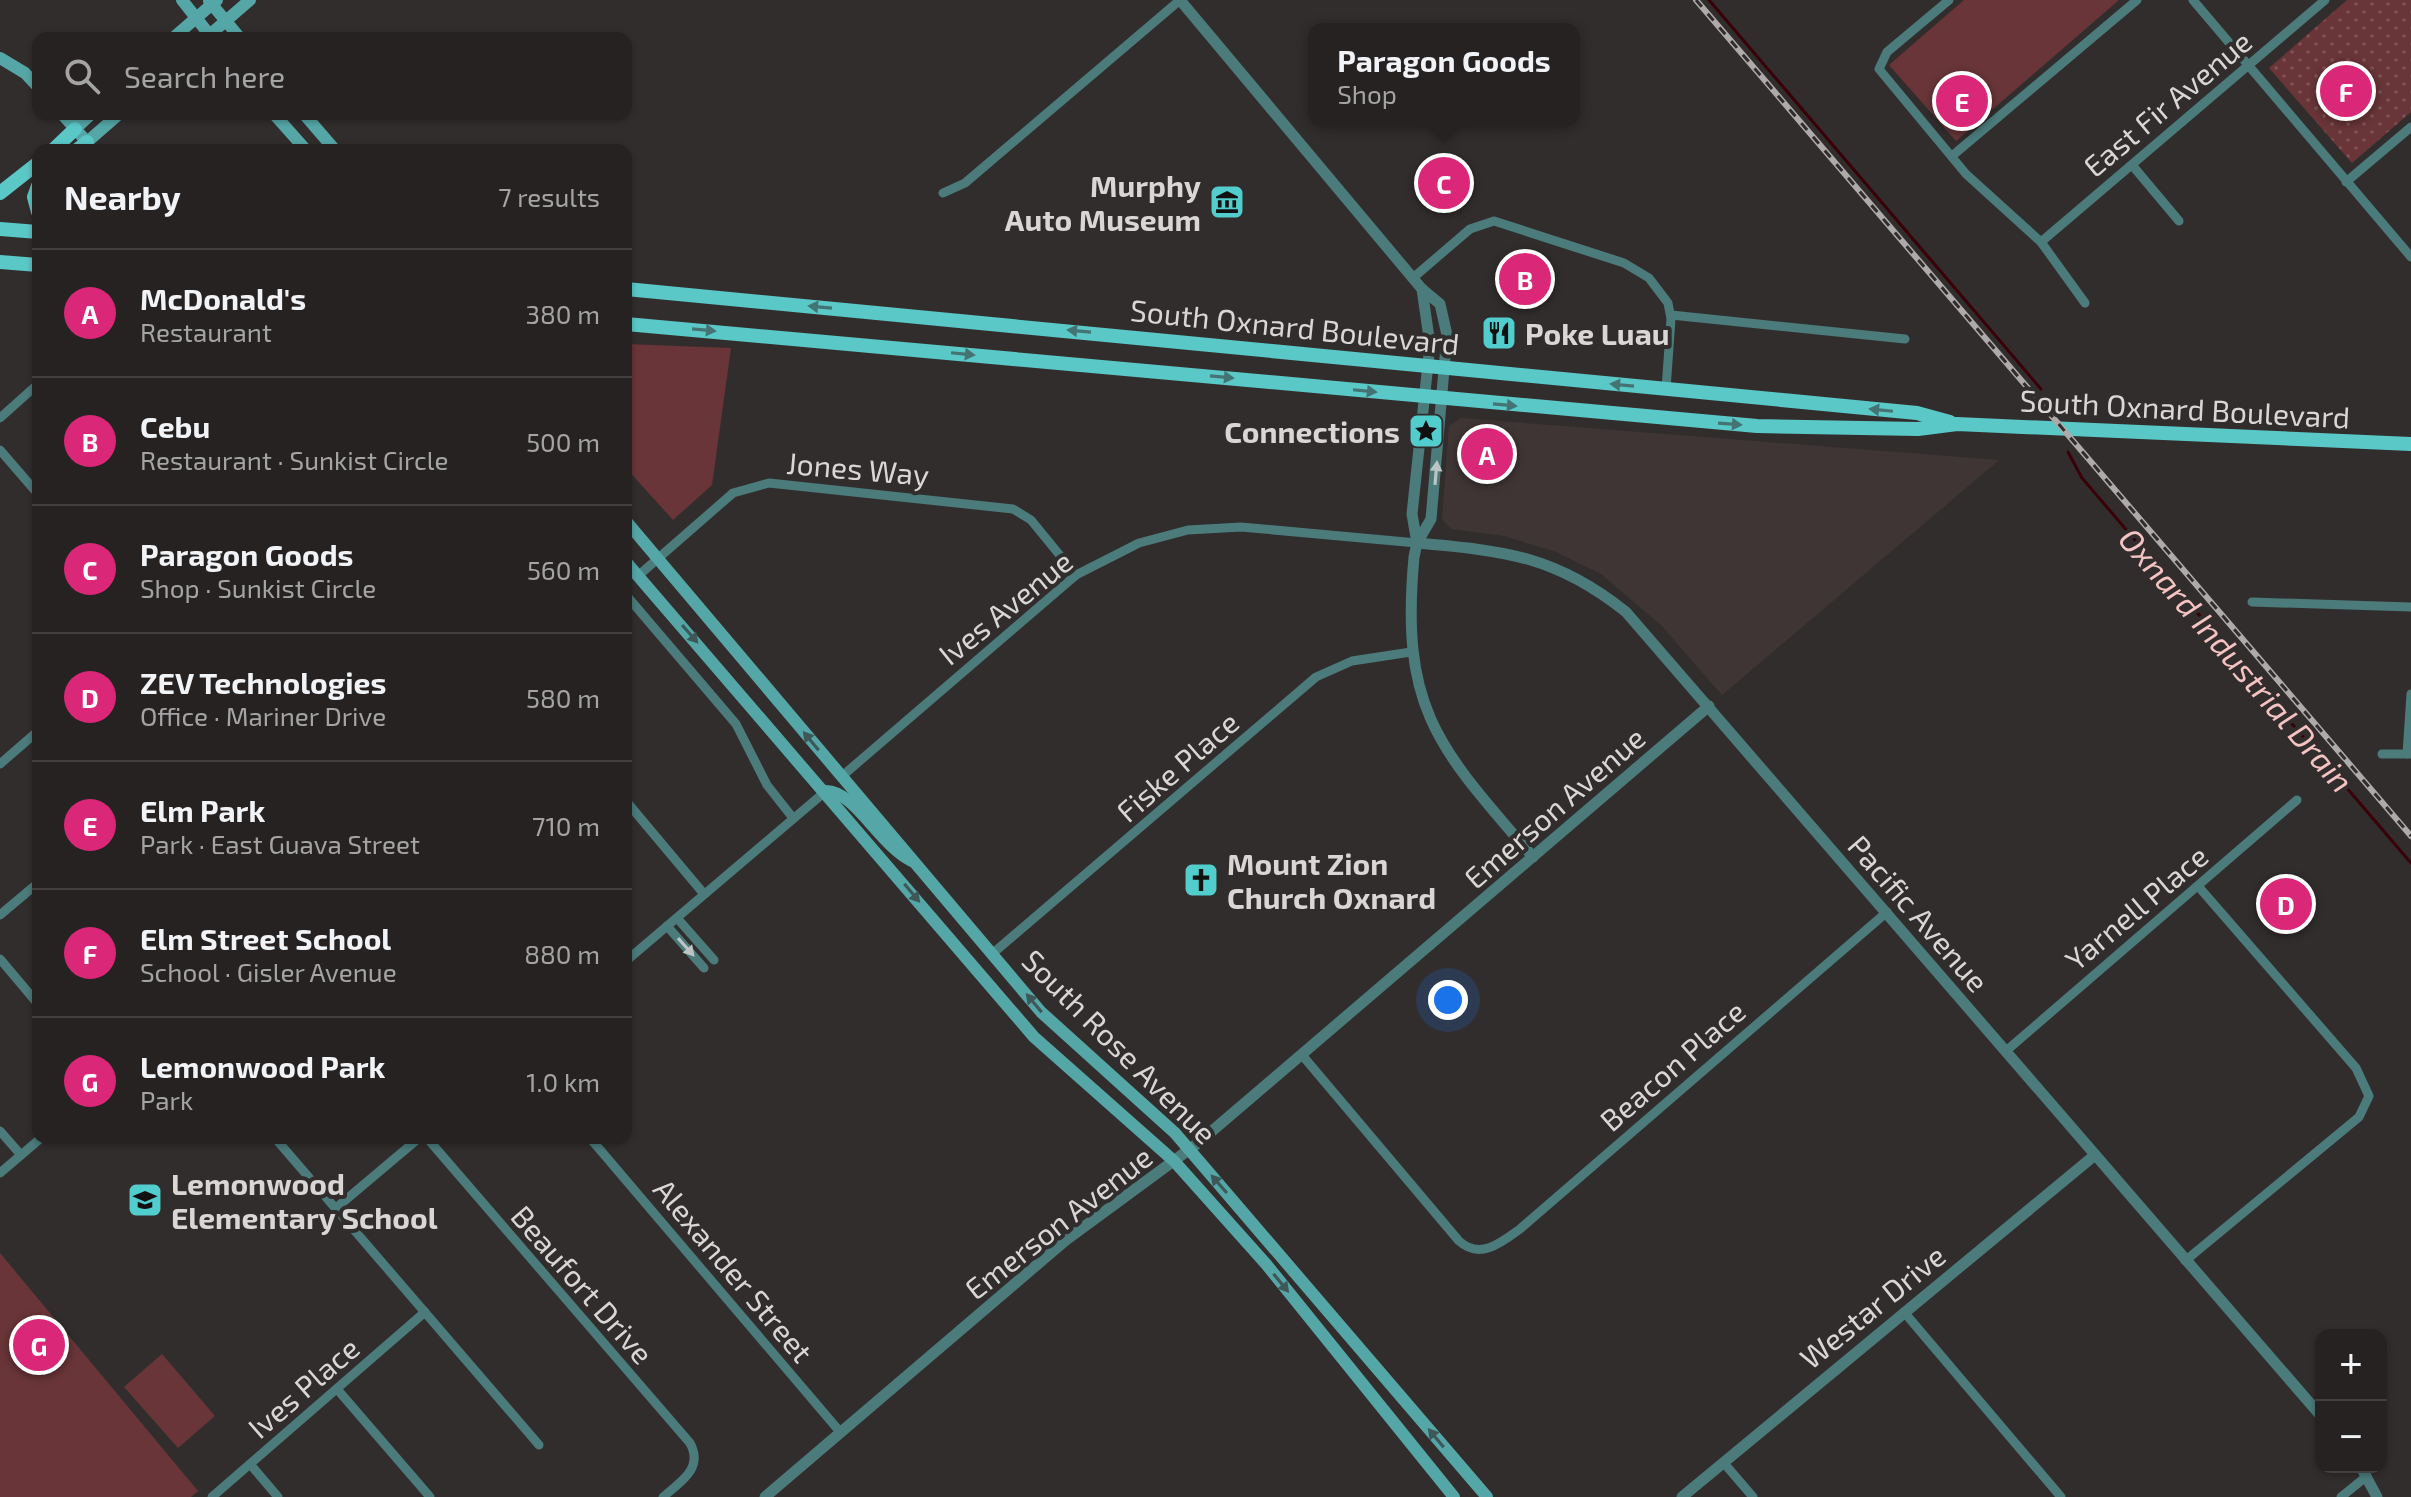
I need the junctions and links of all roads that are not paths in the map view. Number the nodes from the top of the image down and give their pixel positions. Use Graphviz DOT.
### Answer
graph roads {
  1 [pos="182,0"];
  2 [pos="250,0"];
  3 [pos="1180,0"];
  4 [pos="1949,0"];
  5 [pos="2137,0"];
  6 [pos="2193,0"];
  7 [pos="2325,0"];
  8 [pos="212,1"];
  9 [pos="196,18"];
  10 [pos="226,21"];
  11 [pos="180,32"];
  12 [pos="206,32"];
  13 [pos="214,32"];
  14 [pos="235,32"];
  15 [pos="0,58"];
  16 [pos="2247,67"];
  17 [pos="32,79"];
  18 [pos="67,120"];
  19 [pos="85,120"];
  20 [pos="112,120"];
  21 [pos="279,120"];
  22 [pos="309,120"];
  23 [pos="2411,127"];
  24 [pos="75,129"];
  25 [pos="59,144"];
  26 [pos="81,144"];
  27 [pos="84,144"];
  28 [pos="301,144"];
  29 [pos="330,144"];
  30 [pos="1952,156"];
  31 [pos="2132,165"];
  32 [pos="32,168"];
  33 [pos="2346,182"];
  34 [pos="0,193"];
  35 [pos="943,193"];
  36 [pos="2179,221"];
  37 [pos="0,229"];
  38 [pos="32,232"];
  39 [pos="2041,242"];
  40 [pos="2411,257"];
  41 [pos="0,265"];
  42 [pos="32,266"];
  43 [pos="1414,277"];
  44 [pos="1422,289"];
  45 [pos="632,290"];
  46 [pos="2085,303"];
  47 [pos="1671,315"];
  48 [pos="632,325"];
  49 [pos="1905,339"];
  50 [pos="1428,365"];
  51 [pos="1444,367"];
  52 [pos="32,389"];
  53 [pos="1666,389"];
  54 [pos="1423,398"];
  55 [pos="1442,400"];
  56 [pos="0,418"];
  57 [pos="1957,424"];
  58 [pos="2411,444"];
  59 [pos="0,450"];
  60 [pos="32,487"];
  61 [pos="632,528"];
  62 [pos="1417,543"];
  63 [pos="657,558"];
  64 [pos="632,568"];
  65 [pos="639,575"];
  66 [pos="1076,575"];
  67 [pos="632,602"];
  68 [pos="2252,602"];
  69 [pos="2411,607"];
  70 [pos="1411,652"];
  71 [pos="2411,694"];
  72 [pos="1709,706"];
  73 [pos="32,736"];
  74 [pos="2382,754"];
  75 [pos="2409,754"];
  76 [pos="0,764"];
  77 [pos="841,777"];
  78 [pos="826,791"];
  79 [pos="2297,800"];
  80 [pos="632,808"];
  81 [pos="793,818"];
  82 [pos="1533,857"];
  83 [pos="918,864"];
  84 [pos="2198,886"];
  85 [pos="32,888"];
  86 [pos="704,894"];
  87 [pos="1887,912"];
  88 [pos="0,915"];
  89 [pos="677,918"];
  90 [pos="667,926"];
  91 [pos="992,954"];
  92 [pos="632,956"];
  93 [pos="0,959"];
  94 [pos="714,960"];
  95 [pos="704,968"];
  96 [pos="32,997"];
  97 [pos="2006,1051"];
  98 [pos="1302,1055"];
  99 [pos="0,1131"];
  100 [pos="34,1144"];
  101 [pos="280,1144"];
  102 [pos="412,1144"];
  103 [pos="432,1144"];
  104 [pos="595,1144"];
  105 [pos="1189,1150"];
  106 [pos="21,1155"];
  107 [pos="2095,1155"];
  108 [pos="1174,1161"];
  109 [pos="0,1173"];
  110 [pos="336,1208"];
  111 [pos="2185,1261"];
  112 [pos="425,1312"];
  113 [pos="1904,1312"];
  114 [pos="337,1389"];
  115 [pos="2315,1409"];
  116 [pos="841,1433"];
  117 [pos="539,1445"];
  118 [pos="1723,1462"];
  119 [pos="250,1464"];
  120 [pos="2363,1473"];
  121 [pos="2365,1473"];
  122 [pos="212,1497"];
  123 [pos="278,1497"];
  124 [pos="430,1497"];
  125 [pos="663,1497"];
  126 [pos="765,1497"];
  127 [pos="1454,1497"];
  128 [pos="1487,1497"];
  129 [pos="1682,1497"];
  130 [pos="1753,1497"];
  131 [pos="2061,1497"];
  132 [pos="2341,1497"];
  133 [pos="2377,1497"];
  1 -- 9 [label="main road"];
  2 -- 10 [label="main road"];
  3 -- 35 [label="street"];
  3 -- 43 [label="street"];
  4 -- 30 [label="street"];
  5 -- 30 [label="street"];
  6 -- 16 [label="street"];
  7 -- 16 [label="street, East Fir Avenue"];
  8 -- 9 [label="main road"];
  8 -- 10 [label="main road"];
  9 -- 11 [label="main road"];
  9 -- 12 [label="main road"];
  10 -- 13 [label="main road"];
  10 -- 14 [label="main road"];
  15 -- 17 [label="main road"];
  16 -- 31 [label="street, East Fir Avenue"];
  16 -- 33 [label="street"];
  18 -- 24 [label="main road"];
  19 -- 24 [label="main road"];
  20 -- 27 [label="main road"];
  21 -- 28 [label="main road"];
  22 -- 29 [label="main road"];
  23 -- 33 [label="street"];
  24 -- 25 [label="main road"];
  24 -- 26 [label="main road"];
  30 -- 39 [label="street"];
  31 -- 36 [label="street"];
  31 -- 39 [label="street, East Fir Avenue"];
  32 -- 34 [label="main road"];
  33 -- 40 [label="street"];
  37 -- 38 [label="main road"];
  39 -- 46 [label="street"];
  41 -- 42 [label="main road"];
  43 -- 44 [label="street"];
  43 -- 47 [label="street"];
  44 -- 50 [label="street"];
  44 -- 51 [label="street"];
  50 -- 45 [label="main road, South Oxnard Boulevard, one-way"];
  47 -- 49 [label="street"];
  47 -- 53 [label="street"];
  48 -- 54 [label="main road, South Oxnard Boulevard, one-way"];
  50 -- 51 [label="main road, South Oxnard Boulevard"];
  50 -- 54 [label="street"];
  53 -- 51 [label="main road, South Oxnard Boulevard, one-way"];
  51 -- 55 [label="street"];
  52 -- 56 [label="street"];
  57 -- 53 [label="main road, South Oxnard Boulevard, one-way"];
  54 -- 55 [label="main road, South Oxnard Boulevard"];
  54 -- 62 [label="street"];
  55 -- 57 [label="main road, South Oxnard Boulevard, one-way"];
  62 -- 55 [label="street, one-way"];
  57 -- 58 [label="main road, South Oxnard Boulevard"];
  59 -- 60 [label="street"];
  61 -- 63 [label="main road, South Rose Avenue"];
  62 -- 66 [label="street, Ives Avenue"];
  62 -- 70 [label="street"];
  62 -- 72 [label="street, Pacific Avenue"];
  63 -- 65 [label="street, Jones Way"];
  63 -- 66 [label="street, Jones Way"];
  77 -- 63 [label="main road, South Rose Avenue, one-way"];
  64 -- 65 [label="main road, South Rose Avenue"];
  65 -- 78 [label="main road, South Rose Avenue, one-way"];
  66 -- 77 [label="street, Ives Avenue"];
  67 -- 81 [label="street"];
  68 -- 69 [label="street"];
  70 -- 82 [label="street"];
  70 -- 91 [label="street, Fiske Place"];
  71 -- 75 [label="street"];
  72 -- 82 [label="street, Emerson Avenue"];
  72 -- 87 [label="street, Pacific Avenue"];
  73 -- 76 [label="street"];
  74 -- 75 [label="street"];
  77 -- 83 [label="main road, South Rose Avenue"];
  78 -- 81 [label="street"];
  78 -- 83 [label="main road"];
  78 -- 108 [label="main road, South Rose Avenue, one-way"];
  79 -- 84 [label="street, Yarnell Place"];
  80 -- 86 [label="street"];
  81 -- 86 [label="street"];
  82 -- 98 [label="street, Emerson Avenue"];
  83 -- 91 [label="main road, South Rose Avenue"];
  84 -- 97 [label="street, Yarnell Place"];
  84 -- 111 [label="street"];
  85 -- 88 [label="street"];
  86 -- 89 [label="street"];
  87 -- 97 [label="street, Pacific Avenue"];
  87 -- 98 [label="street, Beacon Place"];
  89 -- 90 [label="street"];
  89 -- 94 [label="street"];
  90 -- 92 [label="street"];
  90 -- 95 [label="street, one-way"];
  105 -- 91 [label="main road, South Rose Avenue, one-way"];
  93 -- 96 [label="street"];
  97 -- 107 [label="street, Pacific Avenue"];
  98 -- 105 [label="street, Emerson Avenue"];
  99 -- 106 [label="street"];
  100 -- 106 [label="street"];
  101 -- 110 [label="street"];
  102 -- 110 [label="street"];
  103 -- 125 [label="street, Beaufort Drive"];
  104 -- 116 [label="street, Alexander Street"];
  105 -- 108 [label="street, Emerson Avenue"];
  128 -- 105 [label="main road, South Rose Avenue, one-way"];
  106 -- 109 [label="street"];
  107 -- 111 [label="street, Pacific Avenue"];
  107 -- 113 [label="street, Westar Drive"];
  108 -- 116 [label="street, Emerson Avenue"];
  108 -- 127 [label="main road, South Rose Avenue, one-way"];
  110 -- 112 [label="street"];
  111 -- 115 [label="street, Pacific Avenue"];
  112 -- 114 [label="street, Ives Place"];
  112 -- 117 [label="street"];
  113 -- 118 [label="street, Westar Drive"];
  113 -- 131 [label="street"];
  114 -- 119 [label="street, Ives Place"];
  114 -- 124 [label="street"];
  116 -- 126 [label="street, Emerson Avenue"];
  118 -- 129 [label="street, Westar Drive"];
  118 -- 130 [label="street"];
  119 -- 122 [label="street, Ives Place"];
  119 -- 123 [label="street"];
  120 -- 132 [label="street"];
  121 -- 133 [label="street"];
}
